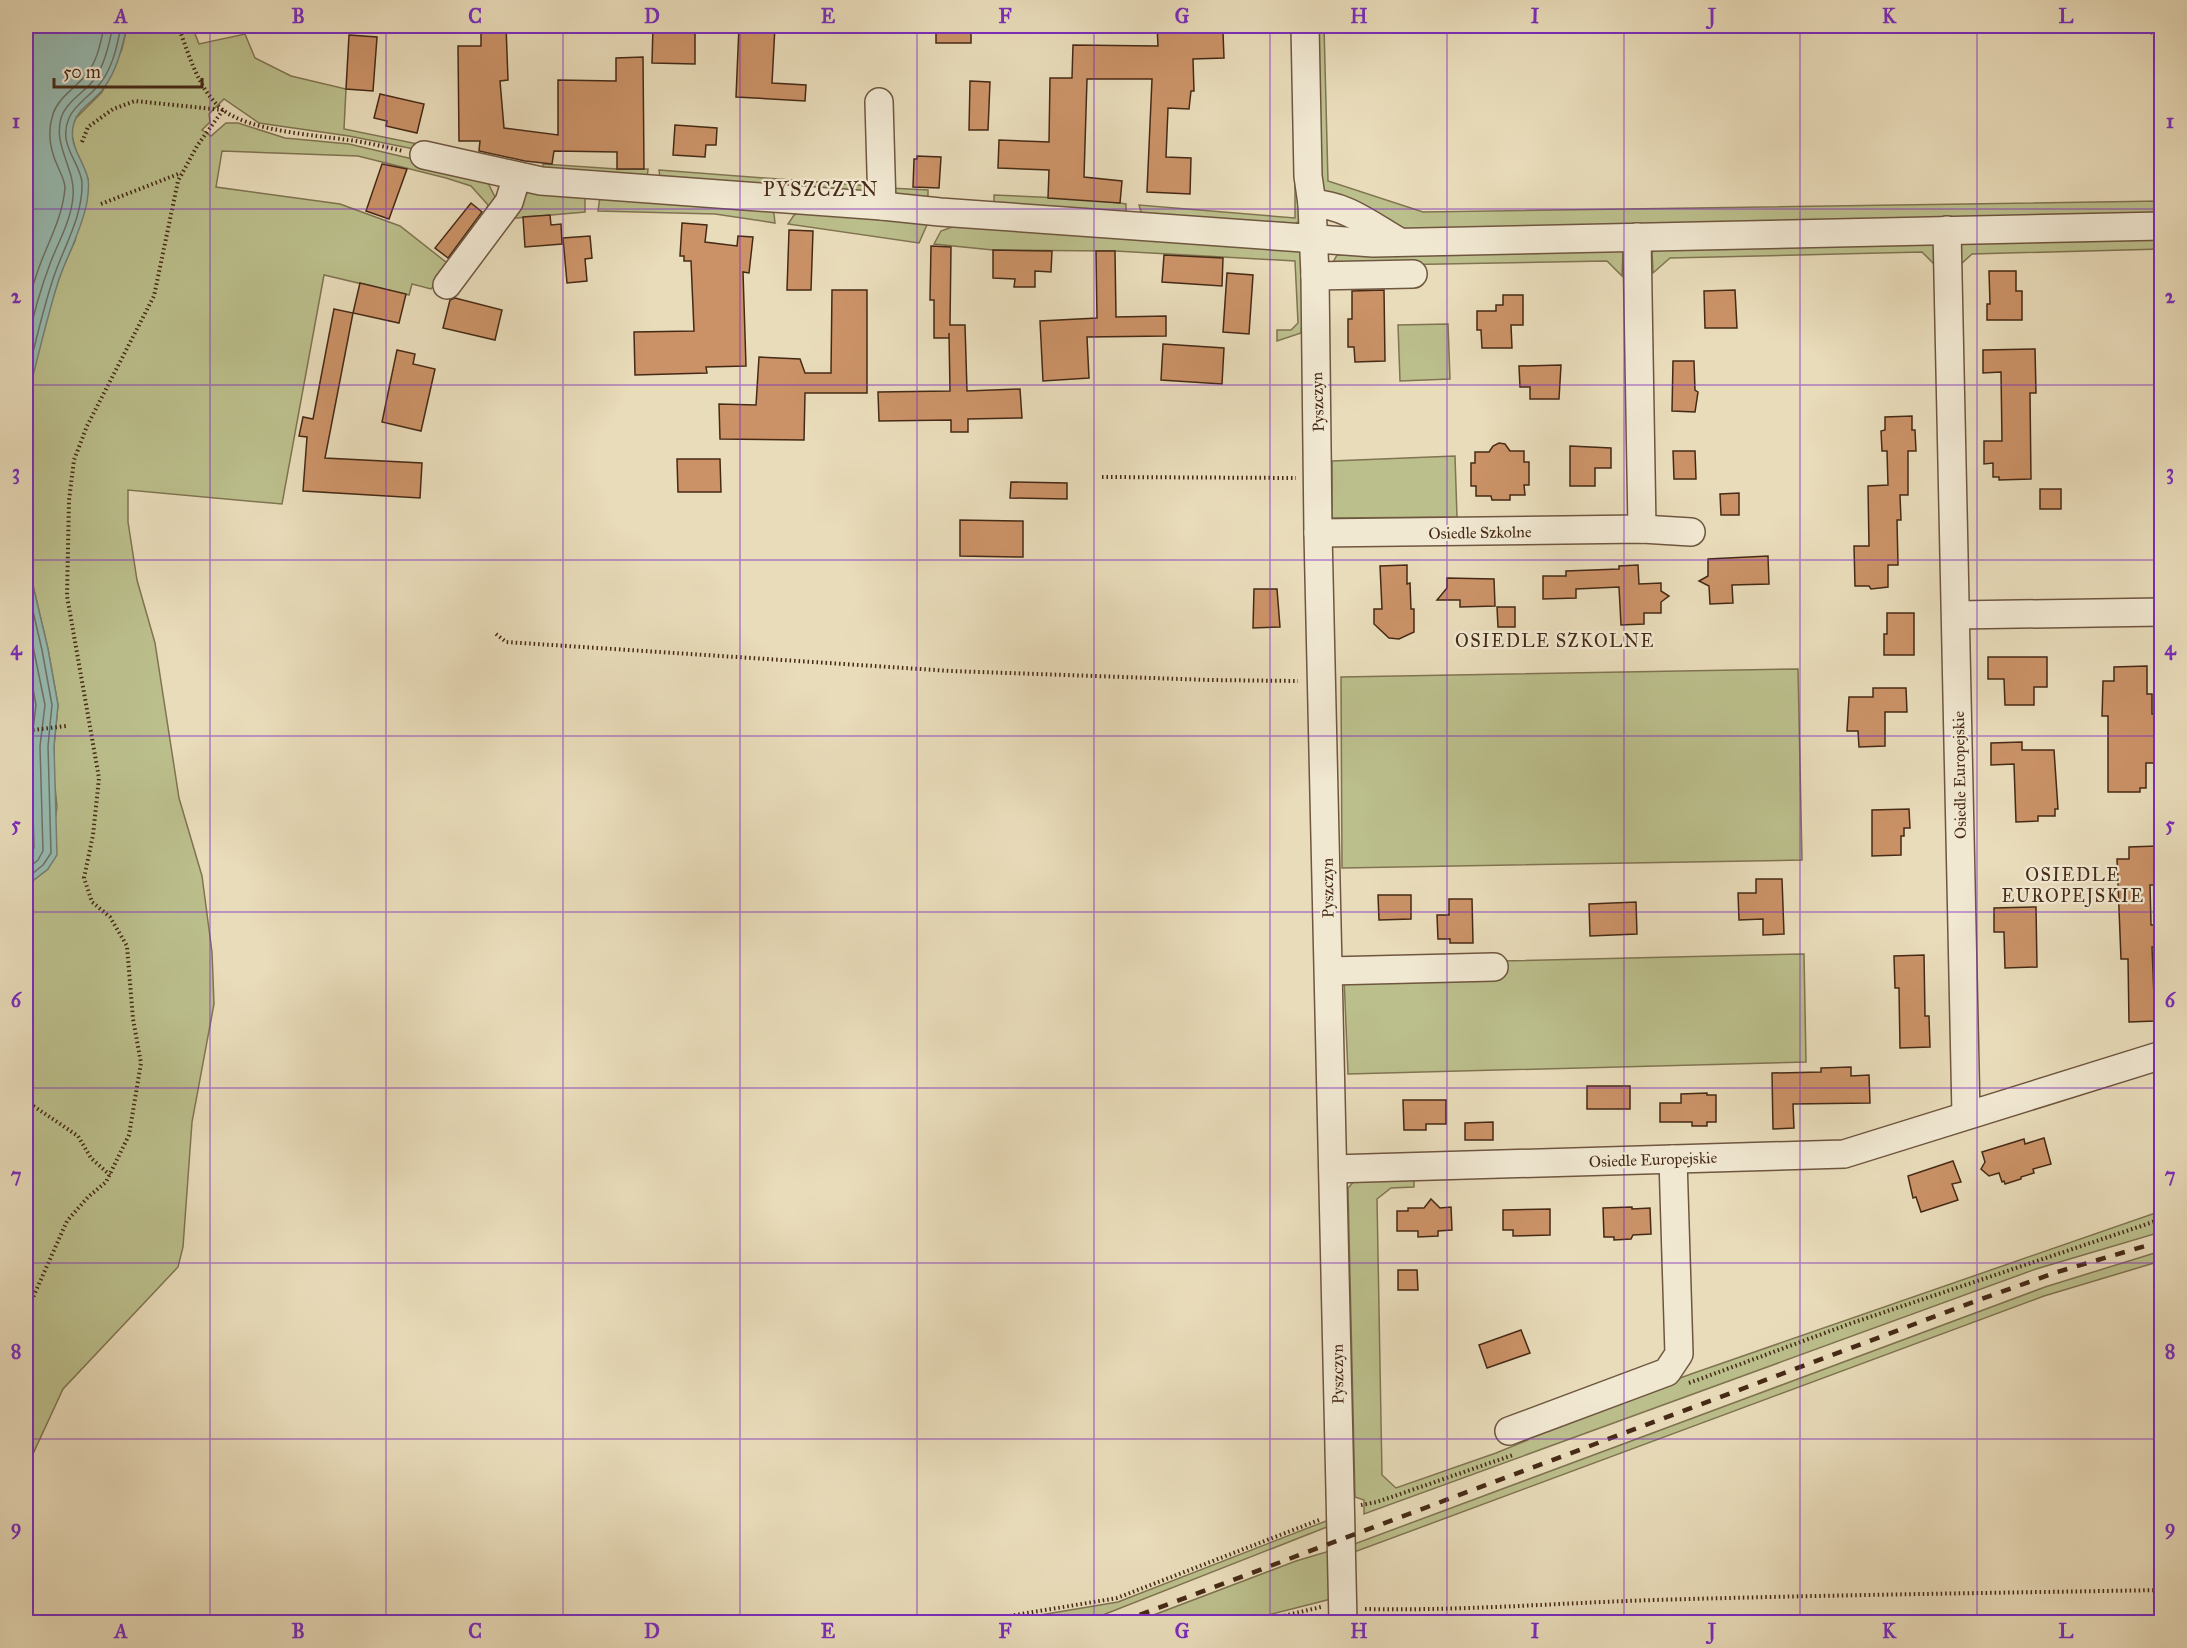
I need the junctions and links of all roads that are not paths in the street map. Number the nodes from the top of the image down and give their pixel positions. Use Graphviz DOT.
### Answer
graph roads {
  1 [pos="1305,26"];
  2 [pos="879,102"];
  3 [pos="424,155"];
  4 [pos="517,176"];
  5 [pos="1312,204"];
  6 [pos="882,206"];
  7 [pos="2162,226"];
  8 [pos="1947,230"];
  9 [pos="1314,237"];
  10 [pos="1637,237"];
  11 [pos="1400,242"];
  12 [pos="1413,274"];
  13 [pos="1315,276"];
  14 [pos="447,285"];
  15 [pos="1642,529"];
  16 [pos="1691,532"];
  17 [pos="1318,533"];
  18 [pos="2162,612"];
  19 [pos="1956,615"];
  20 [pos="1494,967"];
  21 [pos="1329,971"];
  22 [pos="2162,1054"];
  23 [pos="1966,1115"];
  24 [pos="1673,1159"];
  25 [pos="1333,1169"];
  26 [pos="1512,1442"];
  27 [pos="1343,1614"];
  1 -- 5 [label="street, Pyszczyn"];
  2 -- 6 [label="street"];
  3 -- 4 [label="street"];
  4 -- 6 [label="street"];
  4 -- 14 [label="street"];
  5 -- 9 [label="street, Pyszczyn"];
  5 -- 11 [label="street"];
  6 -- 9 [label="street"];
  7 -- 8 [label="street"];
  8 -- 10 [label="street"];
  8 -- 19 [label="street, Osiedle Europejskie"];
  9 -- 11 [label="street"];
  9 -- 13 [label="street, Pyszczyn"];
  10 -- 11 [label="street"];
  10 -- 15 [label="street"];
  12 -- 13 [label="street"];
  13 -- 17 [label="street, Pyszczyn"];
  15 -- 16 [label="street, Osiedle Szkolne"];
  15 -- 17 [label="street, Osiedle Szkolne"];
  17 -- 21 [label="street, Pyszczyn"];
  18 -- 19 [label="street"];
  19 -- 23 [label="street, Osiedle Europejskie"];
  20 -- 21 [label="street"];
  21 -- 25 [label="street, Pyszczyn"];
  22 -- 23 [label="street, Osiedle Europejskie"];
  23 -- 24 [label="street, Osiedle Europejskie"];
  24 -- 25 [label="street, Osiedle Europejskie"];
  24 -- 26 [label="street"];
  25 -- 27 [label="street, Pyszczyn"];
}
